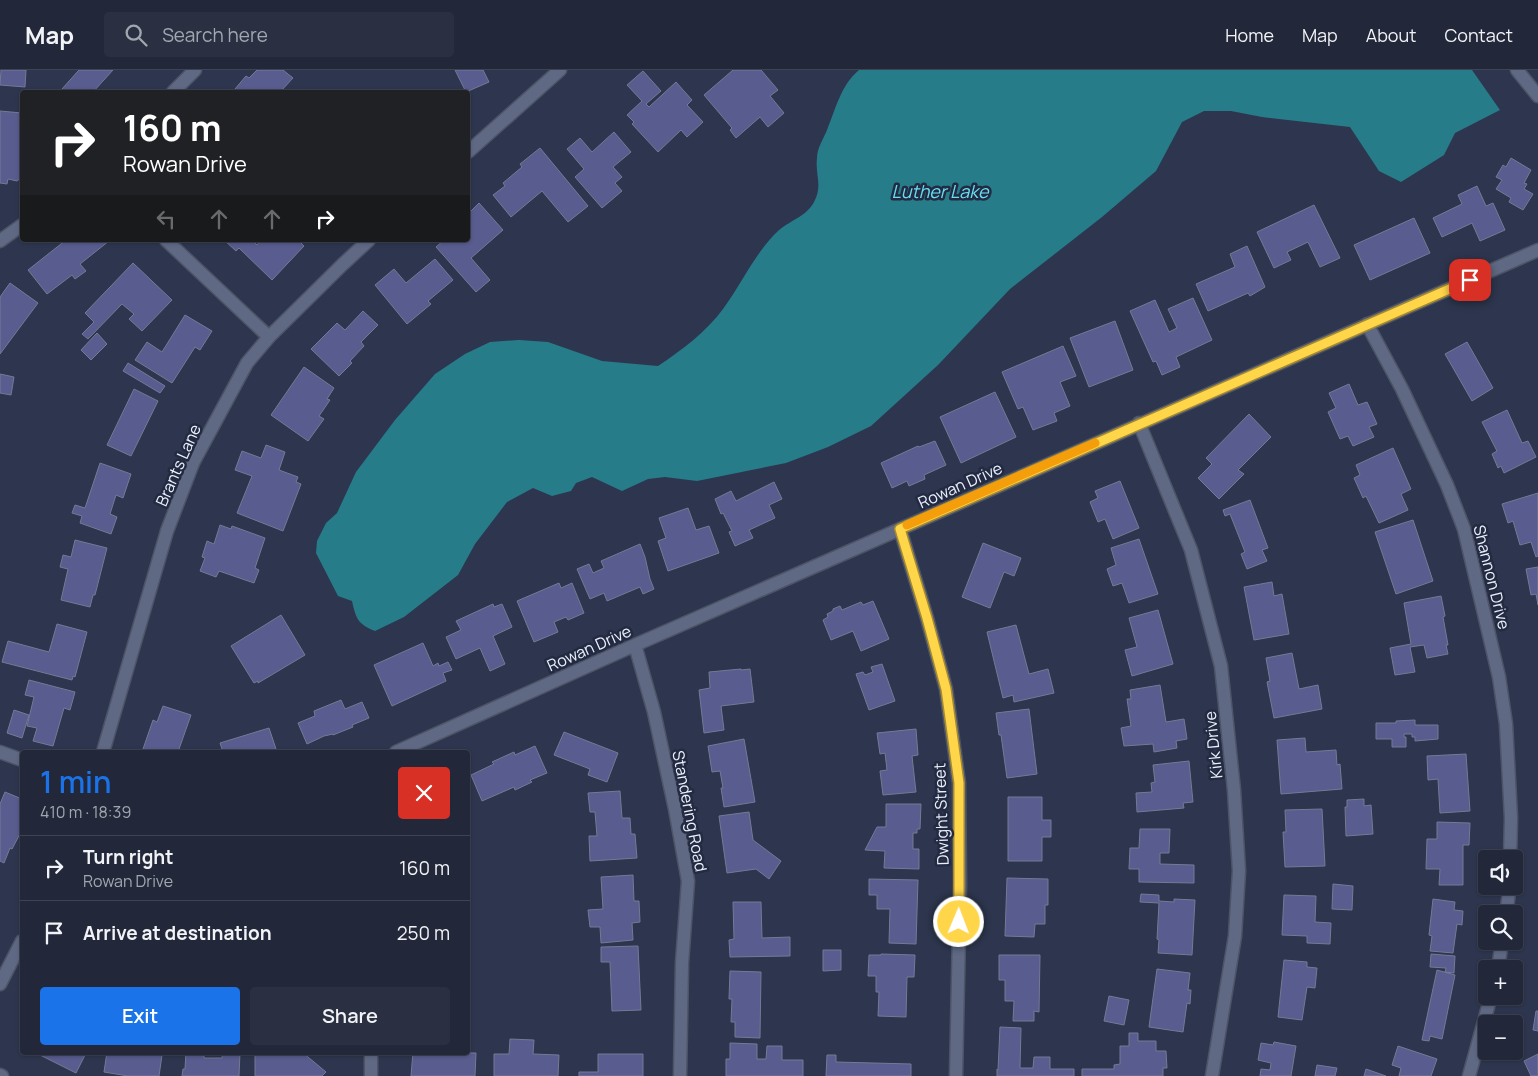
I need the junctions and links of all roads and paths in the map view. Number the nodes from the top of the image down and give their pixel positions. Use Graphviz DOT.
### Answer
graph roads {
  1 [pos="195,70"];
  2 [pos="560,70"];
  3 [pos="1517,70"];
  4 [pos="175,90"];
  5 [pos="1538,96"];
  6 [pos="470,150"];
  7 [pos="20,226"];
  8 [pos="0,241"];
  9 [pos="168,242"];
  10 [pos="367,242"];
  11 [pos="1538,250"];
  12 [pos="1367,324"];
  13 [pos="269,337"];
  14 [pos="1139,423"];
  15 [pos="900,529"];
  16 [pos="635,645"];
  17 [pos="104,750"];
  18 [pos="400,750"];
  19 [pos="0,752"];
  20 [pos="20,759"];
  21 [pos="1510,850"];
  22 [pos="20,945"];
  23 [pos="0,984"];
  24 [pos="1489,1005"];
  25 [pos="371,1055"];
  26 [pos="371,1076"];
  27 [pos="680,1076"];
  28 [pos="956,1076"];
  29 [pos="1212,1076"];
  30 [pos="1469,1076"];
  1 -- 4 [label="street"];
  2 -- 6 [label="street"];
  3 -- 5 [label="street"];
  7 -- 8 [label="street"];
  9 -- 13 [label="street"];
  10 -- 13 [label="street, Brants Lane"];
  11 -- 12 [label="street, Rowan Drive"];
  12 -- 14 [label="street, Rowan Drive"];
  12 -- 21 [label="street, Shannon Drive"];
  13 -- 17 [label="street, Brants Lane"];
  14 -- 15 [label="street, Rowan Drive"];
  14 -- 29 [label="street, Kirk Drive"];
  15 -- 16 [label="street, Rowan Drive"];
  15 -- 28 [label="street, Dwight Street"];
  16 -- 18 [label="street, Rowan Drive"];
  16 -- 27 [label="street, Standering Road"];
  19 -- 20 [label="street"];
  22 -- 23 [label="street"];
  24 -- 30 [label="street"];
  25 -- 26 [label="street"];
}
